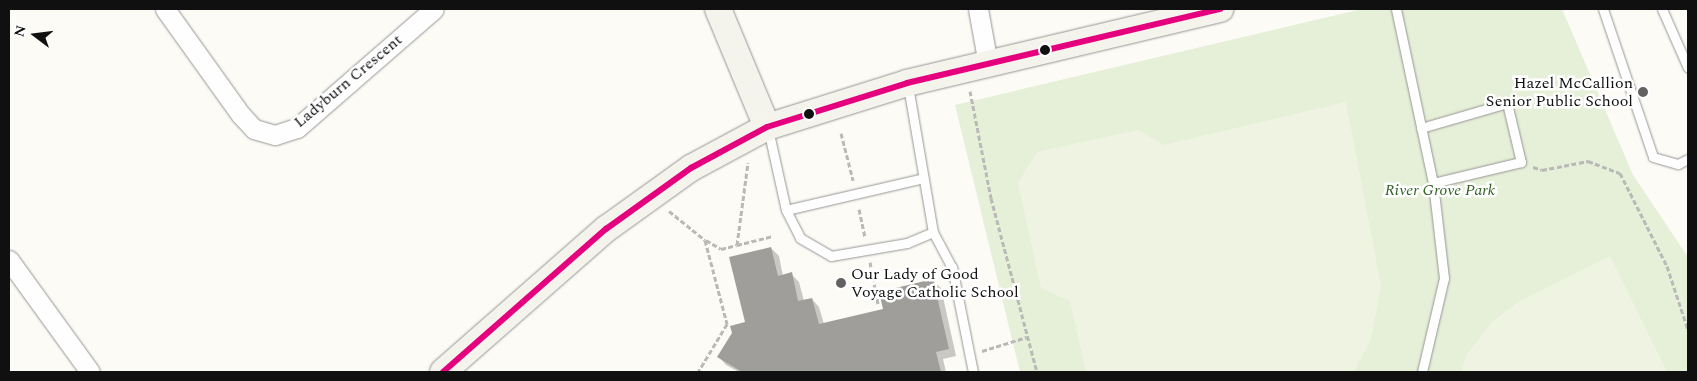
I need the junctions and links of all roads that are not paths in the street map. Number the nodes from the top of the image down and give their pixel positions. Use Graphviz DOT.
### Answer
graph roads {
  1 [pos="165,9"];
  2 [pos="434,9"];
  3 [pos="718,9"];
  4 [pos="978,9"];
  5 [pos="1220,9"];
  6 [pos="1396,9"];
  7 [pos="1602,9"];
  8 [pos="1662,9"];
  9 [pos="988,64"];
  10 [pos="1688,68"];
  11 [pos="907,83"];
  12 [pos="1421,128"];
  13 [pos="758,132"];
  14 [pos="1688,159"];
  15 [pos="924,178"];
  16 [pos="1433,183"];
  17 [pos="786,210"];
  18 [pos="934,232"];
  19 [pos="9,260"];
  20 [pos="90,372"];
  21 [pos="443,372"];
  22 [pos="973,372"];
  23 [pos="1422,372"];
  1 -- 2 [label="street, Ladyburn Crescent"];
  3 -- 13 [label="street"];
  4 -- 9 [label="street"];
  5 -- 9 [label="street"];
  6 -- 12 [label="lane"];
  7 -- 14 [label="lane"];
  8 -- 10 [label="lane"];
  9 -- 11 [label="street"];
  11 -- 13 [label="street"];
  11 -- 15 [label="lane"];
  12 -- 16 [label="lane"];
  12 -- 16 [label="lane"];
  13 -- 17 [label="lane"];
  13 -- 21 [label="street"];
  15 -- 17 [label="lane"];
  15 -- 18 [label="lane"];
  16 -- 23 [label="lane"];
  17 -- 18 [label="lane"];
  18 -- 22 [label="lane"];
  19 -- 20 [label="street"];
}
